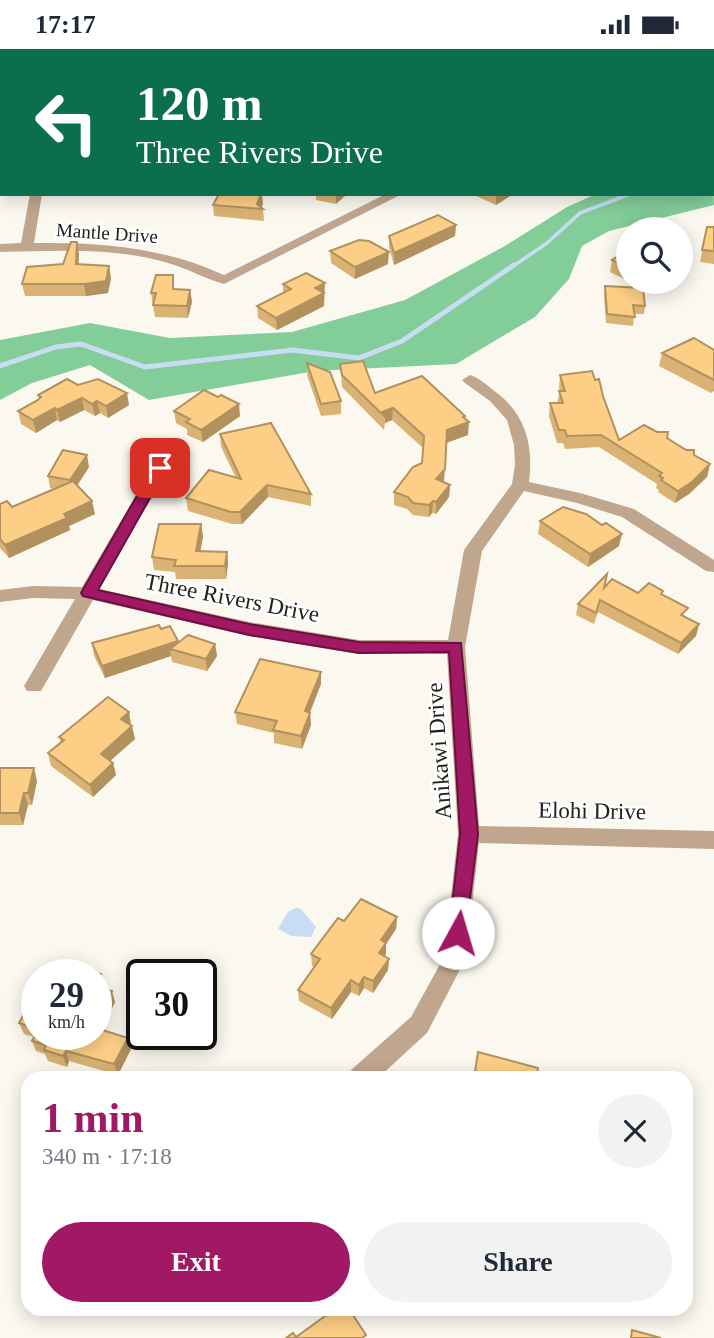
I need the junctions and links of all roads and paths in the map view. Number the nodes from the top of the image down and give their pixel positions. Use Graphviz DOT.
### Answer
graph roads {
  1 [pos="36,196"];
  2 [pos="392,196"];
  3 [pos="27,247"];
  4 [pos="0,248"];
  5 [pos="470,380"];
  6 [pos="160,468"];
  7 [pos="520,485"];
  8 [pos="712,566"];
  9 [pos="89,593"];
  10 [pos="0,596"];
  11 [pos="456,647"];
  12 [pos="34,686"];
  13 [pos="469,834"];
  14 [pos="714,841"];
  15 [pos="368,1071"];
  1 -- 3 [label="street"];
  2 -- 3 [label="street, Mantle Drive"];
  3 -- 4 [label="street, Mantle Drive"];
  5 -- 7 [label="street"];
  6 -- 9 [label="street"];
  7 -- 8 [label="street"];
  7 -- 11 [label="street, Anikawi Drive"];
  9 -- 10 [label="street, Three Rivers Drive"];
  9 -- 11 [label="street, Three Rivers Drive"];
  9 -- 12 [label="street"];
  11 -- 13 [label="street, Anikawi Drive"];
  13 -- 14 [label="street, Elohi Drive"];
  13 -- 15 [label="street, Anikawi Drive"];
}
